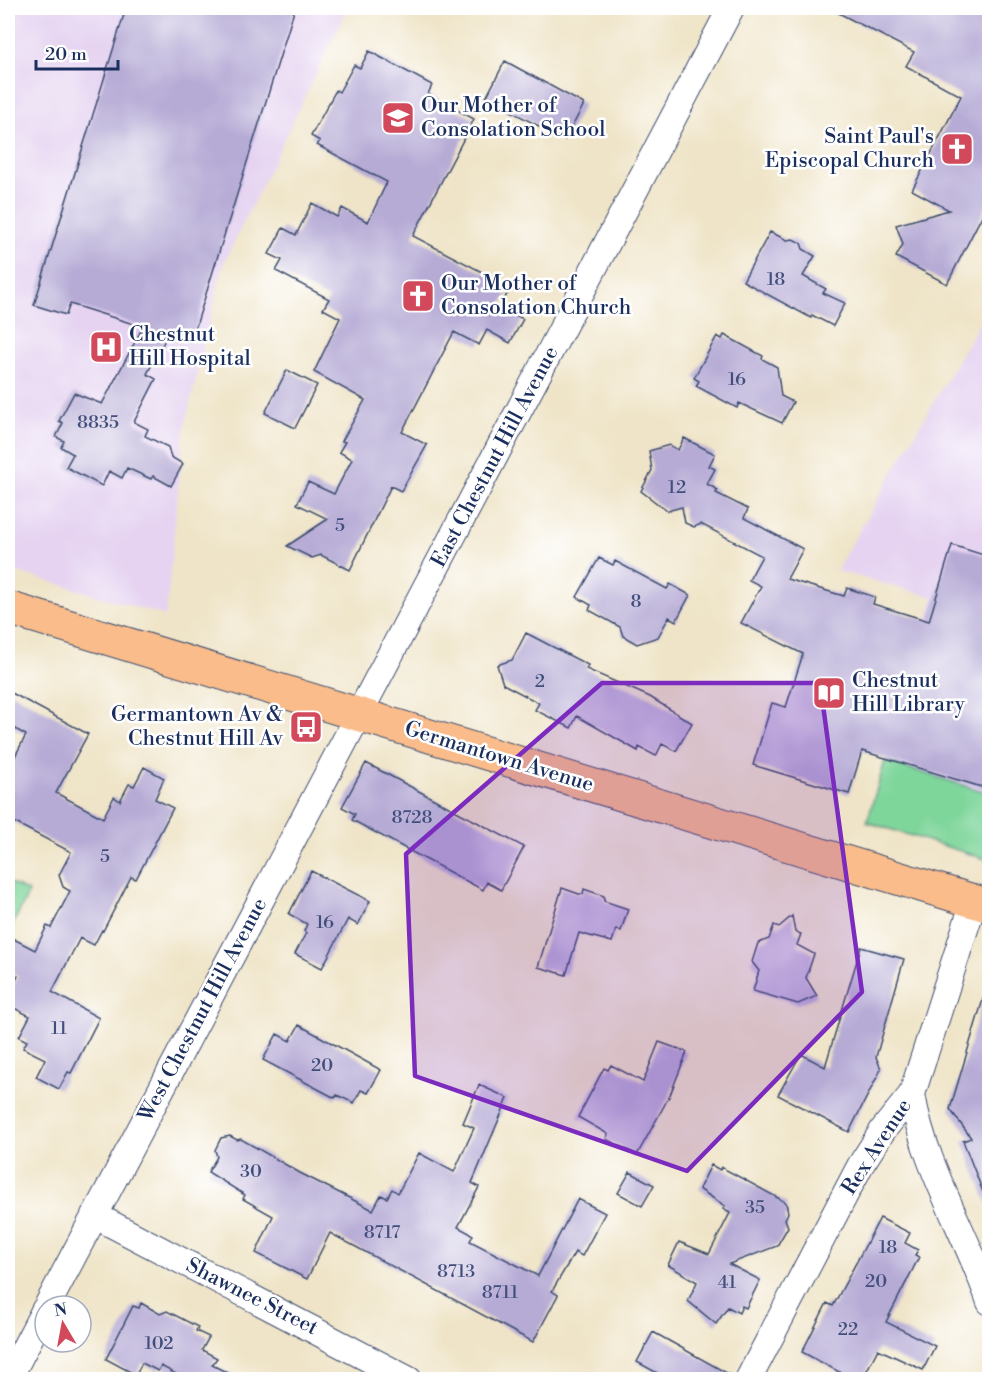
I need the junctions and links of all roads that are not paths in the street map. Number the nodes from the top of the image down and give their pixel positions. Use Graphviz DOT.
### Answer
graph roads {
  1 [pos="731,8"];
  2 [pos="8,608"];
  3 [pos="359,714"];
  4 [pos="982,904"];
  5 [pos="912,1094"];
  6 [pos="94,1215"];
  7 [pos="53,1294"];
  8 [pos="990,1302"];
  9 [pos="33,1333"];
  10 [pos="8,1380"];
  11 [pos="409,1380"];
  12 [pos="748,1380"];
  1 -- 3 [label="street, East Chestnut Hill Avenue"];
  2 -- 3 [label="main road, Germantown Avenue"];
  3 -- 4 [label="main road, Germantown Avenue"];
  3 -- 6 [label="street, West Chestnut Hill Avenue"];
  4 -- 5 [label="street, Rex Avenue"];
  5 -- 8 [label="street"];
  5 -- 12 [label="street, Rex Avenue"];
  6 -- 7 [label="street, West Chestnut Hill Avenue"];
  6 -- 11 [label="street, Shawnee Street"];
  9 -- 10 [label="street, West Chestnut Hill Avenue"];
}
